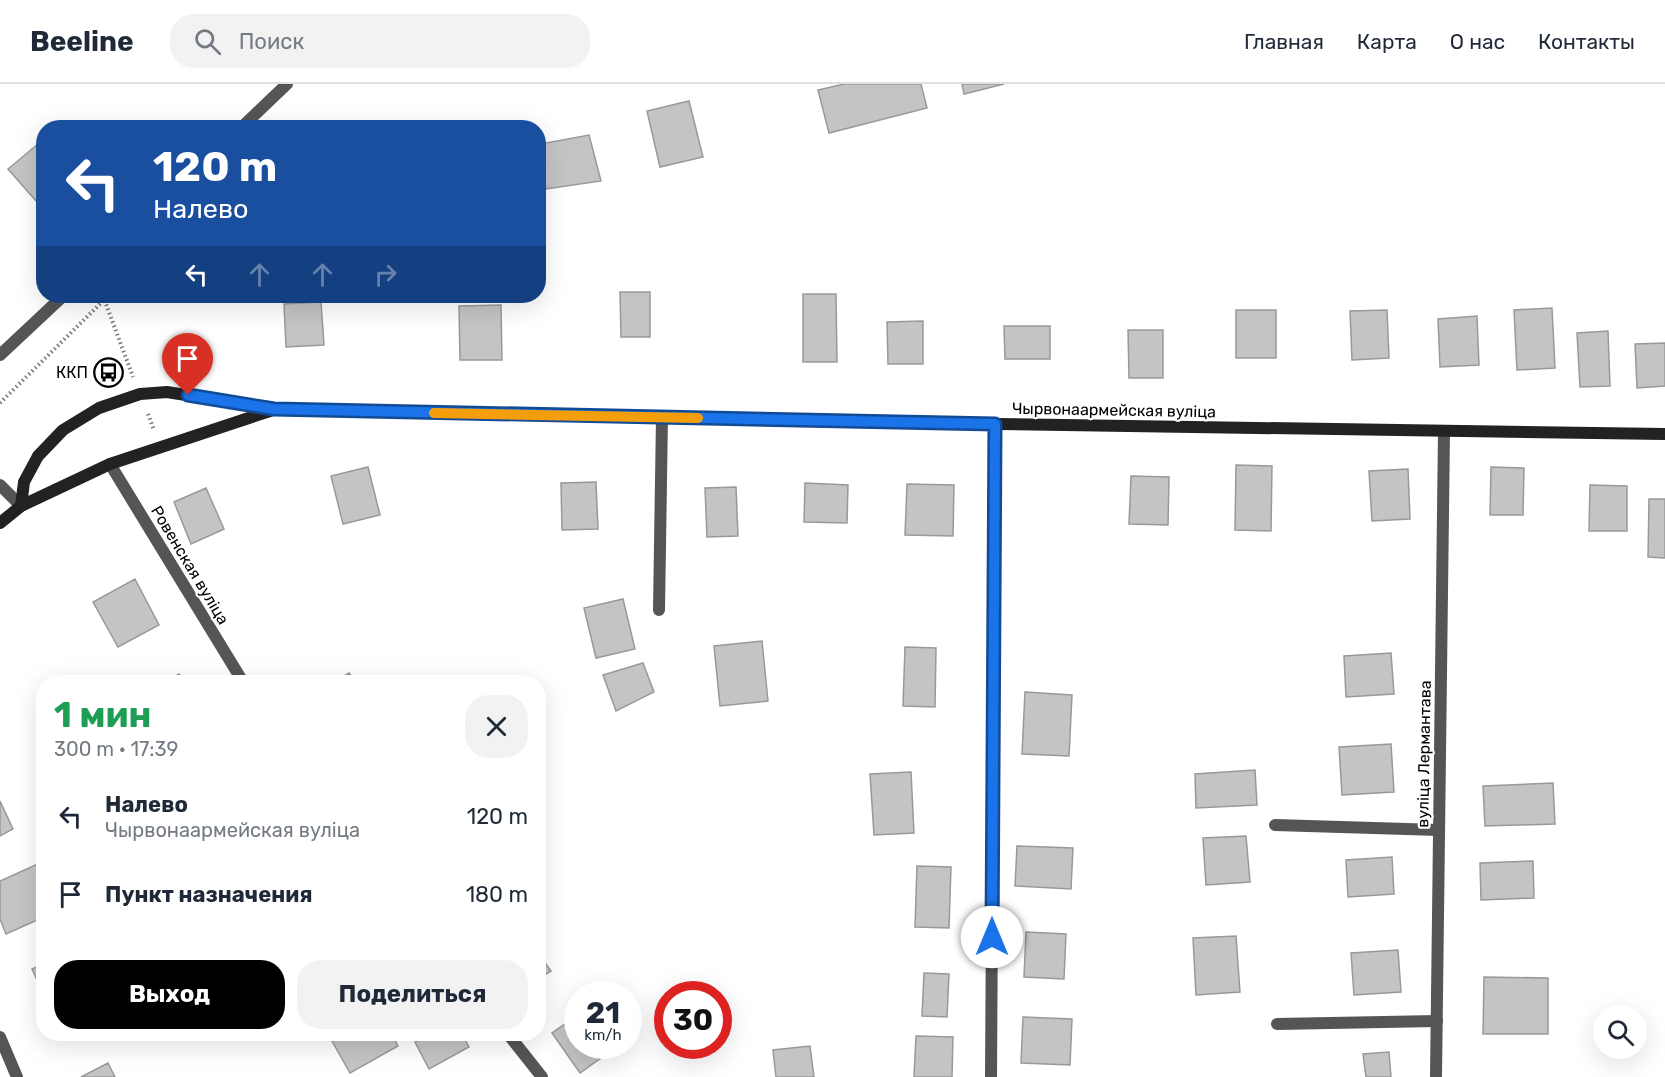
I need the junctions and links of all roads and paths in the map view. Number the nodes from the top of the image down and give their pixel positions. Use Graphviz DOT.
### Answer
graph roads {
  1 [pos="286,84"];
  2 [pos="249,120"];
  3 [pos="56,303"];
  4 [pos="98,303"];
  5 [pos="106,303"];
  6 [pos="0,355"];
  7 [pos="140,394"];
  8 [pos="0,403"];
  9 [pos="274,409"];
  10 [pos="662,417"];
  11 [pos="995,424"];
  12 [pos="1444,431"];
  13 [pos="1665,434"];
  14 [pos="161,447"];
  15 [pos="110,464"];
  16 [pos="0,485"];
  17 [pos="21,506"];
  18 [pos="0,523"];
  19 [pos="659,610"];
  20 [pos="239,675"];
  21 [pos="1275,825"];
  22 [pos="1439,830"];
  23 [pos="1437,1021"];
  24 [pos="1277,1024"];
  25 [pos="0,1036"];
  26 [pos="514,1041"];
  27 [pos="17,1077"];
  28 [pos="542,1077"];
  29 [pos="991,1077"];
  30 [pos="1436,1077"];
  1 -- 2 [label="street"];
  3 -- 6 [label="street"];
  4 -- 8 [label="path"];
  5 -- 7 [label="path"];
  7 -- 9 [label="main road, Чырвонаармейская вуліца"];
  7 -- 14 [label="path"];
  7 -- 17 [label="main road, Чырвонаармейская вуліца"];
  9 -- 10 [label="main road, Чырвонаармейская вуліца"];
  9 -- 14 [label="main road, Чырвонаармейская вуліца"];
  10 -- 11 [label="main road, Чырвонаармейская вуліца"];
  10 -- 19 [label="street"];
  11 -- 12 [label="main road, Чырвонаармейская вуліца"];
  11 -- 29 [label="street"];
  12 -- 13 [label="main road, Чырвонаармейская вуліца"];
  12 -- 22 [label="street, вуліца Лермантава"];
  14 -- 15 [label="main road, Чырвонаармейская вуліца"];
  15 -- 17 [label="main road, Чырвонаармейская вуліца"];
  15 -- 20 [label="street, Ровенская вуліца"];
  16 -- 17 [label="street"];
  17 -- 18 [label="main road, Чырвонаармейская вуліца"];
  21 -- 22 [label="street"];
  22 -- 23 [label="street, вуліца Лермантава"];
  23 -- 24 [label="street"];
  23 -- 30 [label="street, вуліца Лермантава"];
  25 -- 27 [label="street"];
  26 -- 28 [label="street"];
}
